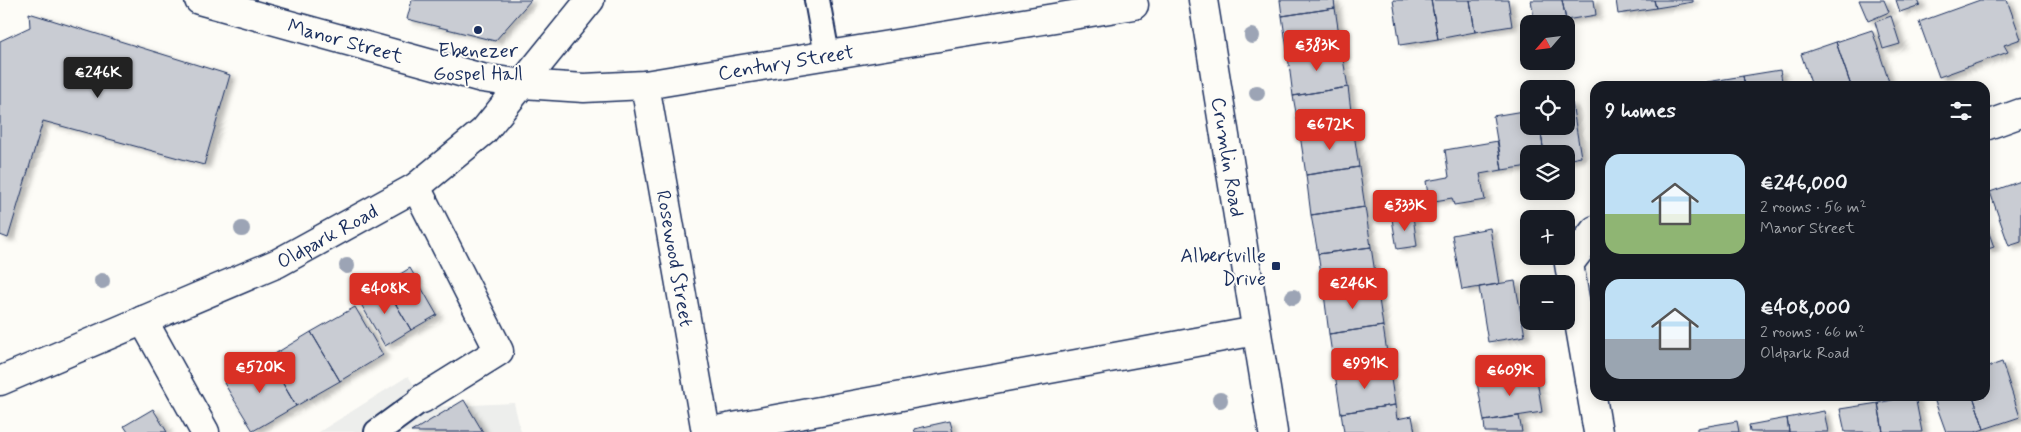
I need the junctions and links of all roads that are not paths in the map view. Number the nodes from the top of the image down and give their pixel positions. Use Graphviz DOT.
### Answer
graph roads {
  1 [pos="200,0"];
  2 [pos="590,0"];
  3 [pos="817,0"];
  4 [pos="1203,0"];
  5 [pos="1134,5"];
  6 [pos="1045,10"];
  7 [pos="827,55"];
  8 [pos="523,84"];
  9 [pos="645,85"];
  10 [pos="2021,113"];
  11 [pos="1990,124"];
  12 [pos="416,187"];
  13 [pos="1590,237"];
  14 [pos="143,320"];
  15 [pos="1256,331"];
  16 [pos="0,382"];
  17 [pos="1590,386"];
  18 [pos="422,399"];
  19 [pos="1593,401"];
  20 [pos="206,432"];
  21 [pos="377,432"];
  22 [pos="706,432"];
  23 [pos="1273,432"];
  24 [pos="1598,432"];
  1 -- 8 [label="street, Manor Street"];
  2 -- 8 [label="street, Oldpark Road"];
  3 -- 7 [label="lane"];
  4 -- 15 [label="street, Crumlin Road"];
  5 -- 6 [label="street, Century Street"];
  6 -- 7 [label="street, Century Street"];
  7 -- 9 [label="street, Century Street"];
  8 -- 9 [label="street, Century Street"];
  8 -- 12 [label="street, Oldpark Road"];
  9 -- 22 [label="street, Rosewood Street"];
  10 -- 11 [label="street"];
  12 -- 14 [label="street, Oldpark Road"];
  12 -- 18 [label="street"];
  13 -- 17 [label="street"];
  14 -- 16 [label="street, Oldpark Road"];
  14 -- 20 [label="street"];
  15 -- 22 [label="street"];
  15 -- 23 [label="street, Crumlin Road"];
  18 -- 21 [label="lane"];
  19 -- 24 [label="street"];
}
